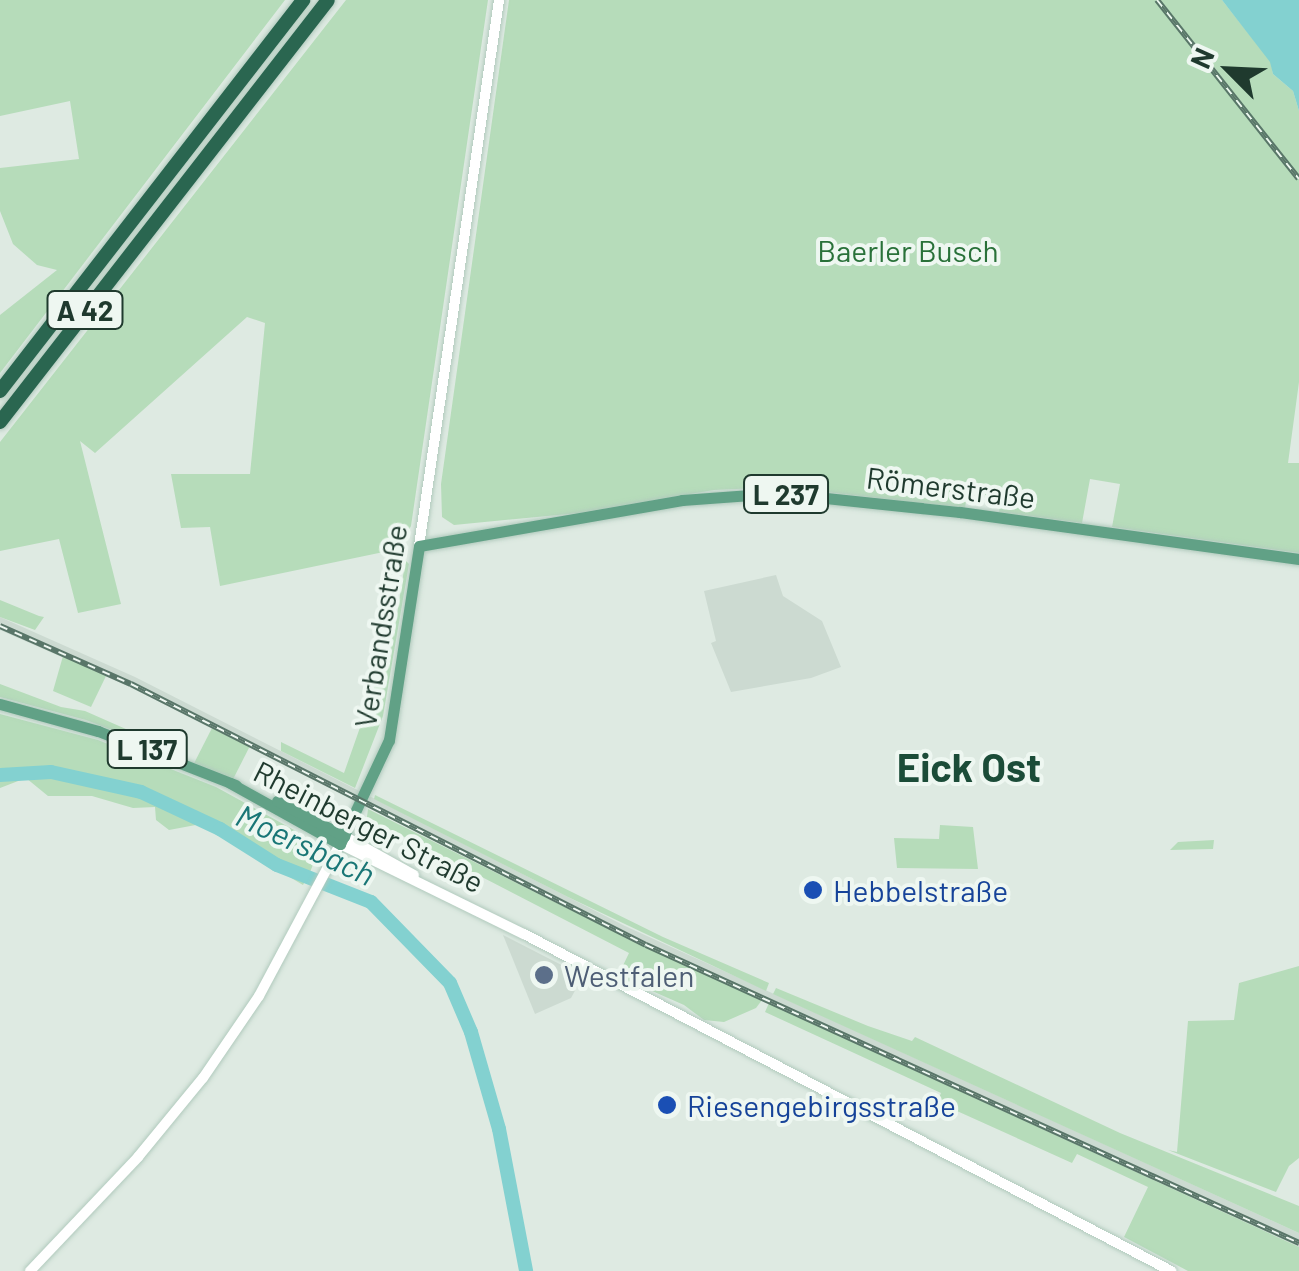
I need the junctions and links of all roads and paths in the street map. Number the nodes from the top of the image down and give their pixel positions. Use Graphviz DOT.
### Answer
graph roads {
  1 [pos="303,0"];
  2 [pos="328,0"];
  3 [pos="498,0"];
  4 [pos="0,391"];
  5 [pos="0,422"];
  6 [pos="419,546"];
  7 [pos="1299,559"];
  8 [pos="0,704"];
  9 [pos="342,840"];
  10 [pos="30,1271"];
  11 [pos="1171,1271"];
  1 -- 4 [label="highway, A 42"];
  2 -- 5 [label="highway, A 42"];
  3 -- 6 [label="main road, Verbandsstraße"];
  6 -- 7 [label="main road, Römerstraße / L 237"];
  6 -- 9 [label="main road, Verbandsstraße"];
  8 -- 9 [label="main road, Rheinberger Straße / L 137"];
  9 -- 10 [label="main road, Verbandsstraße"];
  9 -- 11 [label="main road, Rheinberger Straße / L 137"];
}
